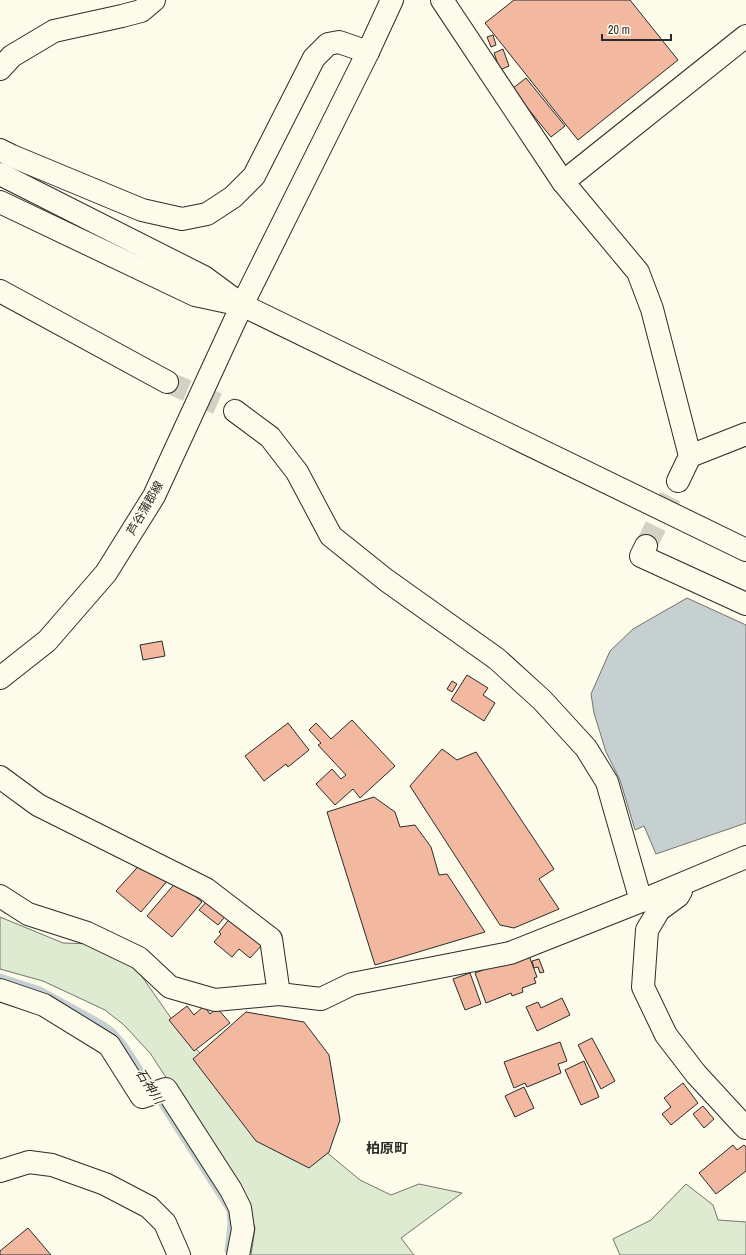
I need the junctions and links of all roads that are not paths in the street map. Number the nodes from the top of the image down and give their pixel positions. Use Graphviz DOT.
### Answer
graph roads {
  1 [pos="154,0"];
  2 [pos="392,0"];
  3 [pos="442,0"];
  4 [pos="746,36"];
  5 [pos="368,52"];
  6 [pos="0,69"];
  7 [pos="0,150"];
  8 [pos="0,174"];
  9 [pos="563,182"];
  10 [pos="0,202"];
  11 [pos="0,291"];
  12 [pos="242,305"];
  13 [pos="166,382"];
  14 [pos="235,411"];
  15 [pos="746,434"];
  16 [pos="690,456"];
  17 [pos="678,481"];
  18 [pos="646,546"];
  19 [pos="746,550"];
  20 [pos="746,604"];
  21 [pos="0,678"];
  22 [pos="0,777"];
  23 [pos="746,857"];
  24 [pos="684,883"];
  25 [pos="0,896"];
  26 [pos="641,901"];
  27 [pos="0,990"];
  28 [pos="279,994"];
  29 [pos="746,1128"];
  30 [pos="0,1171"];
  31 [pos="179,1255"];
  32 [pos="238,1255"];
  1 -- 6 [label="main road"];
  2 -- 5 [label="main road, 芦谷蒲郡線"];
  3 -- 9 [label="main road"];
  4 -- 9 [label="main road"];
  5 -- 7 [label="main road"];
  5 -- 12 [label="main road, 芦谷蒲郡線"];
  8 -- 12 [label="main road"];
  9 -- 16 [label="main road"];
  10 -- 12 [label="main road"];
  11 -- 13 [label="main road"];
  12 -- 19 [label="main road"];
  12 -- 21 [label="main road, 芦谷蒲郡線"];
  14 -- 26 [label="main road"];
  15 -- 16 [label="main road"];
  16 -- 17 [label="main road"];
  18 -- 20 [label="main road"];
  22 -- 28 [label="main road"];
  23 -- 24 [label="main road"];
  24 -- 26 [label="main road"];
  24 -- 29 [label="main road"];
  25 -- 28 [label="main road"];
  26 -- 28 [label="main road"];
  27 -- 32 [label="main road"];
  30 -- 31 [label="main road"];
}
